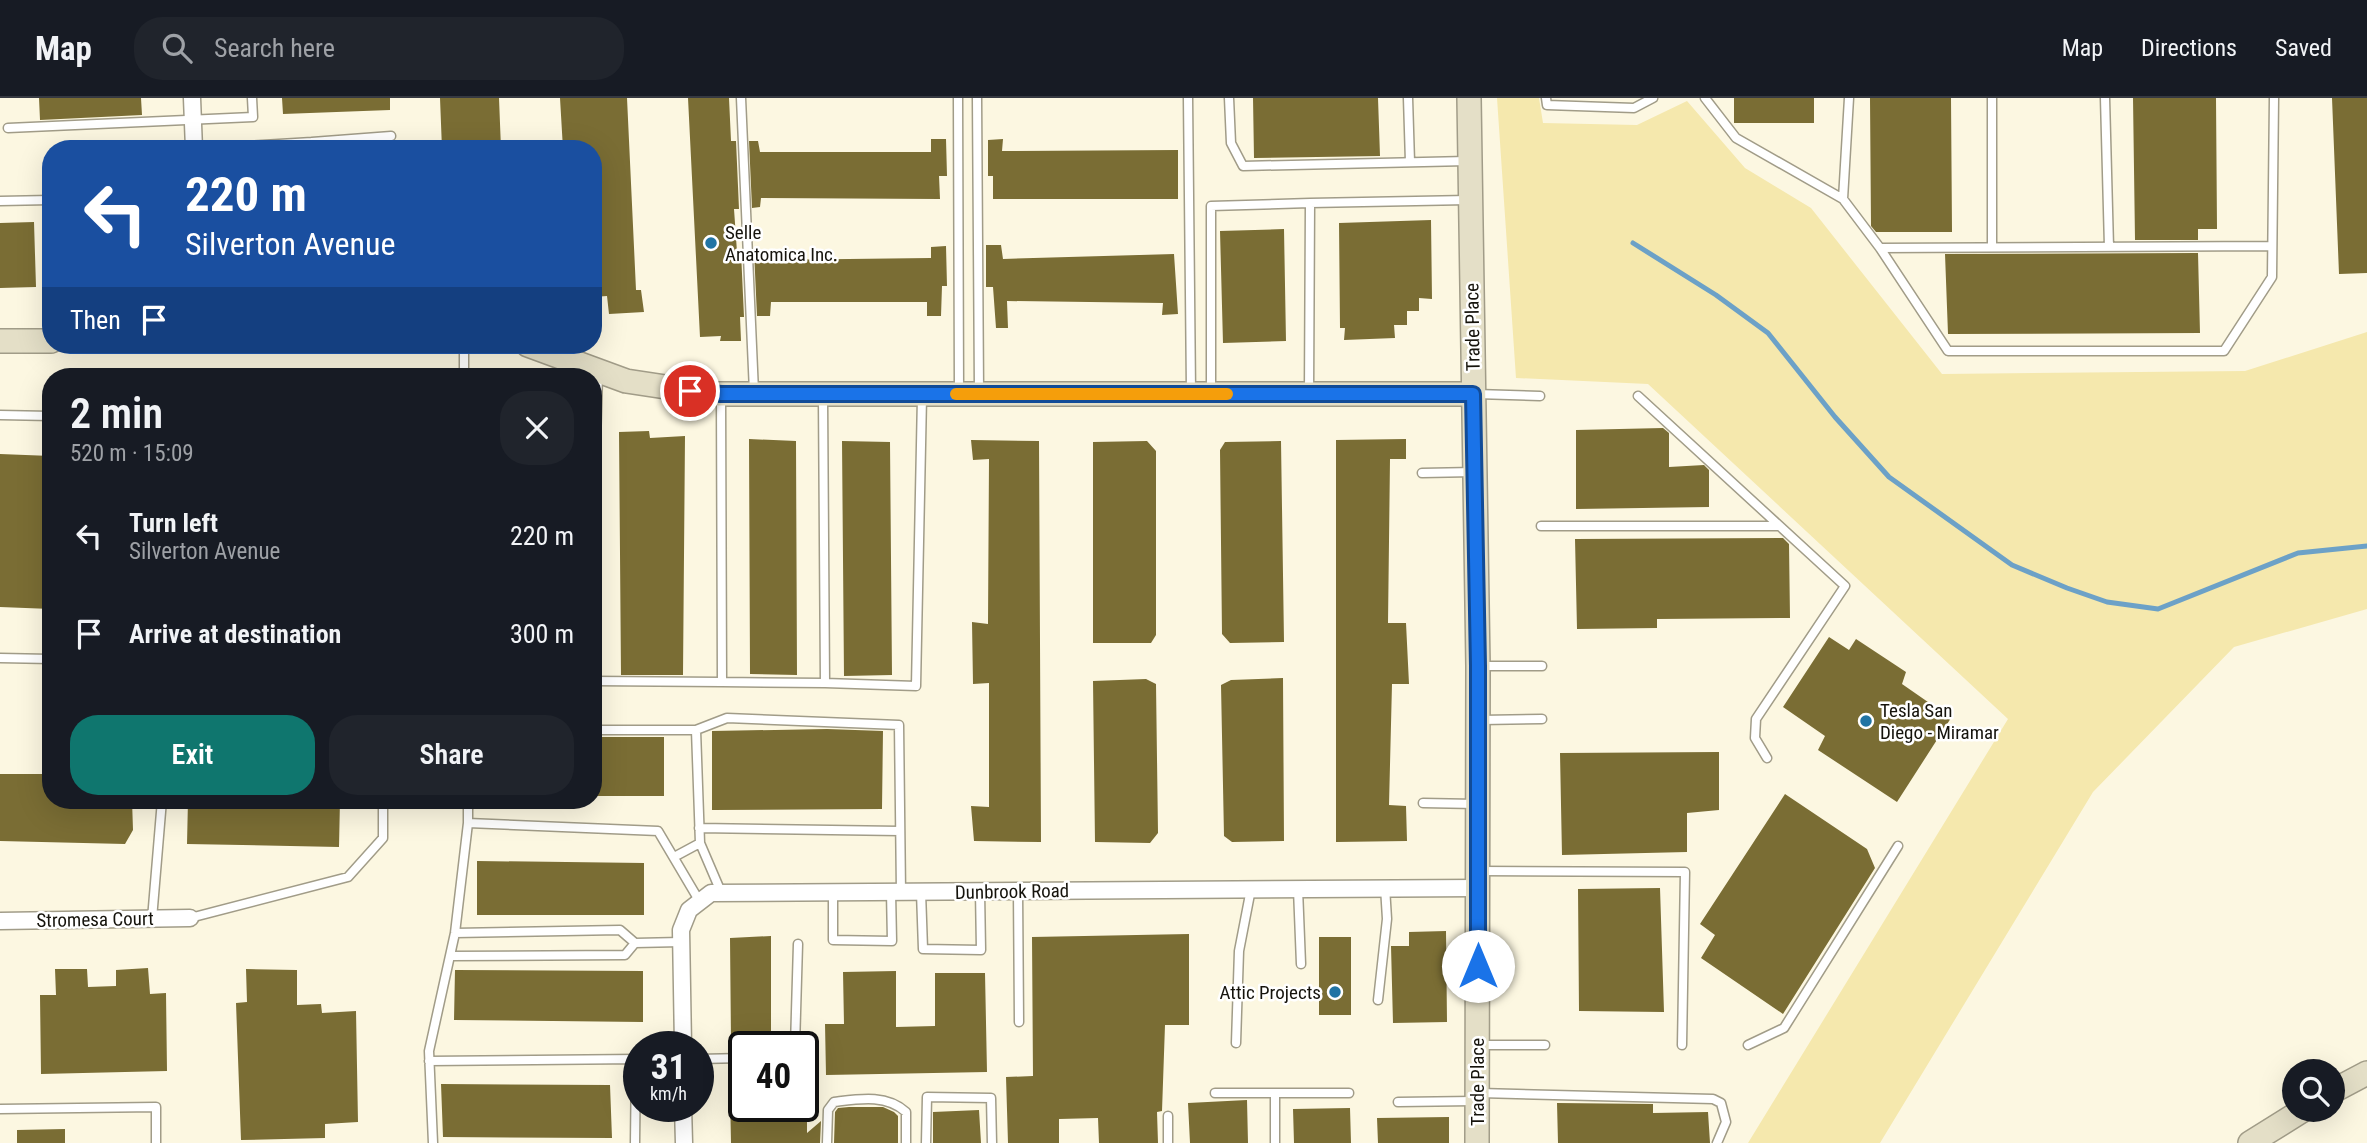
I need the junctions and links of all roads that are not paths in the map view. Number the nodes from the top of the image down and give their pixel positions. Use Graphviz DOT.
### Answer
graph roads {
  1 [pos="192,98"];
  2 [pos="252,98"];
  3 [pos="741,98"];
  4 [pos="958,98"];
  5 [pos="977,98"];
  6 [pos="1188,98"];
  7 [pos="1229,98"];
  8 [pos="1408,98"];
  9 [pos="1469,98"];
  10 [pos="1546,98"];
  11 [pos="1653,98"];
  12 [pos="1705,98"];
  13 [pos="1849,98"];
  14 [pos="1992,98"];
  15 [pos="2105,98"];
  16 [pos="2274,98"];
  17 [pos="193,120"];
  18 [pos="8,128"];
  19 [pos="391,136"];
  20 [pos="194,140"];
  21 [pos="356,140"];
  22 [pos="1470,161"];
  23 [pos="1410,162"];
  24 [pos="1843,199"];
  25 [pos="42,200"];
  26 [pos="1471,200"];
  27 [pos="0,201"];
  28 [pos="1310,203"];
  29 [pos="2272,246"];
  30 [pos="1992,247"];
  31 [pos="2109,247"];
  32 [pos="1880,248"];
  33 [pos="0,341"];
  34 [pos="42,341"];
  35 [pos="553,354"];
  36 [pos="592,368"];
  37 [pos="602,372"];
  38 [pos="721,394"];
  39 [pos="754,394"];
  40 [pos="823,394"];
  41 [pos="922,394"];
  42 [pos="1201,394"];
  43 [pos="1309,394"];
  44 [pos="1473,394"];
  45 [pos="969,395"];
  46 [pos="1540,396"];
  47 [pos="1638,396"];
  48 [pos="0,415"];
  49 [pos="42,416"];
  50 [pos="1474,472"];
  51 [pos="1422,473"];
  52 [pos="1541,526"];
  53 [pos="1779,526"];
  54 [pos="0,658"];
  55 [pos="42,659"];
  56 [pos="1478,666"];
  57 [pos="1542,666"];
  58 [pos="602,681"];
  59 [pos="722,682"];
  60 [pos="825,683"];
  61 [pos="1542,719"];
  62 [pos="1478,720"];
  63 [pos="602,730"];
  64 [pos="696,730"];
  65 [pos="1767,758"];
  66 [pos="1423,803"];
  67 [pos="1477,804"];
  68 [pos="161,809"];
  69 [pos="383,809"];
  70 [pos="468,809"];
  71 [pos="468,822"];
  72 [pos="699,828"];
  73 [pos="900,831"];
  74 [pos="700,843"];
  75 [pos="1898,846"];
  76 [pos="674,857"];
  77 [pos="1478,879"];
  78 [pos="1385,887"];
  79 [pos="1251,889"];
  80 [pos="1298,889"];
  81 [pos="980,891"];
  82 [pos="1018,891"];
  83 [pos="833,892"];
  84 [pos="896,892"];
  85 [pos="920,892"];
  86 [pos="722,893"];
  87 [pos="700,902"];
  88 [pos="190,918"];
  89 [pos="152,919"];
  90 [pos="0,921"];
  91 [pos="455,933"];
  92 [pos="681,942"];
  93 [pos="635,943"];
  94 [pos="798,944"];
  95 [pos="450,956"];
  96 [pos="1301,964"];
  97 [pos="1378,1000"];
  98 [pos="1019,1022"];
  99 [pos="683,1031"];
  100 [pos="795,1031"];
  101 [pos="1236,1043"];
  102 [pos="1478,1045"];
  103 [pos="1545,1045"];
  104 [pos="1682,1045"];
  105 [pos="1748,1045"];
  106 [pos="623,1059"];
  107 [pos="429,1061"];
  108 [pos="2367,1073"];
  109 [pos="2345,1085"];
  110 [pos="1215,1093"];
  111 [pos="1275,1093"];
  112 [pos="1349,1093"];
  113 [pos="1477,1097"];
  114 [pos="1398,1102"];
  115 [pos="0,1109"];
  116 [pos="1168,1116"];
  117 [pos="636,1122"];
  118 [pos="683,1122"];
  119 [pos="2284,1122"];
  120 [pos="156,1143"];
  121 [pos="433,1143"];
  122 [pos="635,1143"];
  123 [pos="684,1143"];
  124 [pos="827,1143"];
  125 [pos="906,1143"];
  126 [pos="926,1143"];
  127 [pos="992,1143"];
  128 [pos="1168,1143"];
  129 [pos="1275,1143"];
  130 [pos="1477,1143"];
  131 [pos="1717,1143"];
  132 [pos="2250,1143"];
  1 -- 17 [label="street"];
  2 -- 17 [label="lane"];
  3 -- 39 [label="lane"];
  4 -- 45 [label="lane"];
  5 -- 45 [label="lane"];
  6 -- 42 [label="lane"];
  7 -- 23 [label="lane"];
  8 -- 23 [label="lane"];
  9 -- 22 [label="street, Trade Place"];
  10 -- 11 [label="lane"];
  12 -- 24 [label="lane"];
  13 -- 24 [label="lane"];
  14 -- 30 [label="lane"];
  15 -- 31 [label="lane"];
  16 -- 29 [label="lane"];
  17 -- 18 [label="lane"];
  17 -- 20 [label="street"];
  19 -- 21 [label="lane"];
  22 -- 23 [label="lane"];
  22 -- 26 [label="street, Trade Place"];
  24 -- 32 [label="lane"];
  25 -- 27 [label="lane"];
  26 -- 28 [label="lane"];
  26 -- 44 [label="street, Trade Place"];
  28 -- 42 [label="lane"];
  28 -- 43 [label="lane"];
  29 -- 31 [label="lane"];
  29 -- 32 [label="lane"];
  30 -- 31 [label="lane"];
  30 -- 32 [label="lane"];
  33 -- 34 [label="street"];
  35 -- 36 [label="street"];
  37 -- 38 [label="street"];
  38 -- 39 [label="street"];
  38 -- 59 [label="lane"];
  39 -- 40 [label="street"];
  40 -- 41 [label="street"];
  40 -- 60 [label="lane"];
  41 -- 45 [label="street"];
  41 -- 60 [label="lane"];
  42 -- 43 [label="street"];
  42 -- 45 [label="street"];
  43 -- 44 [label="street"];
  44 -- 46 [label="lane"];
  44 -- 50 [label="street, Trade Place"];
  47 -- 53 [label="lane"];
  48 -- 49 [label="lane"];
  50 -- 51 [label="lane"];
  50 -- 56 [label="street, Trade Place"];
  52 -- 53 [label="lane"];
  53 -- 65 [label="lane"];
  54 -- 55 [label="lane"];
  56 -- 57 [label="lane"];
  56 -- 62 [label="street, Trade Place"];
  58 -- 59 [label="lane"];
  59 -- 60 [label="lane"];
  61 -- 62 [label="lane"];
  62 -- 67 [label="street, Trade Place"];
  63 -- 64 [label="lane"];
  64 -- 72 [label="lane"];
  64 -- 73 [label="lane"];
  66 -- 67 [label="lane"];
  67 -- 77 [label="street, Trade Place"];
  68 -- 89 [label="lane"];
  69 -- 88 [label="lane"];
  70 -- 71 [label="lane"];
  71 -- 76 [label="lane"];
  71 -- 91 [label="lane"];
  72 -- 73 [label="lane"];
  72 -- 74 [label="lane"];
  73 -- 84 [label="lane"];
  74 -- 76 [label="lane"];
  74 -- 86 [label="lane"];
  75 -- 105 [label="lane"];
  76 -- 87 [label="lane"];
  77 -- 78 [label="street, Dunbrook Road"];
  77 -- 102 [label="street, Trade Place"];
  77 -- 104 [label="lane"];
  78 -- 80 [label="street, Dunbrook Road"];
  78 -- 97 [label="lane"];
  79 -- 80 [label="street, Dunbrook Road"];
  79 -- 82 [label="street, Dunbrook Road"];
  79 -- 101 [label="lane"];
  80 -- 96 [label="lane"];
  81 -- 82 [label="street, Dunbrook Road"];
  81 -- 85 [label="street, Dunbrook Road"];
  81 -- 85 [label="lane"];
  82 -- 98 [label="lane"];
  83 -- 84 [label="street, Dunbrook Road"];
  83 -- 84 [label="lane"];
  83 -- 86 [label="street, Dunbrook Road"];
  84 -- 85 [label="street, Dunbrook Road"];
  86 -- 87 [label="street, Dunbrook Road"];
  87 -- 92 [label="street"];
  88 -- 89 [label="street, Stromesa Court"];
  89 -- 90 [label="street, Stromesa Court"];
  91 -- 93 [label="lane"];
  91 -- 95 [label="lane"];
  92 -- 93 [label="lane"];
  92 -- 99 [label="street"];
  93 -- 95 [label="lane"];
  94 -- 100 [label="lane"];
  95 -- 107 [label="lane"];
  102 -- 103 [label="lane"];
  102 -- 113 [label="street, Trade Place"];
  106 -- 107 [label="lane"];
  107 -- 121 [label="lane"];
  108 -- 109 [label="street"];
  110 -- 111 [label="lane"];
  111 -- 112 [label="lane"];
  111 -- 129 [label="lane"];
  113 -- 114 [label="lane"];
  113 -- 130 [label="street, Trade Place"];
  113 -- 131 [label="lane"];
  115 -- 120 [label="lane"];
  116 -- 128 [label="lane"];
  117 -- 122 [label="lane"];
  118 -- 123 [label="street"];
  119 -- 132 [label="street"];
  124 -- 125 [label="lane"];
  126 -- 127 [label="lane"];
}
